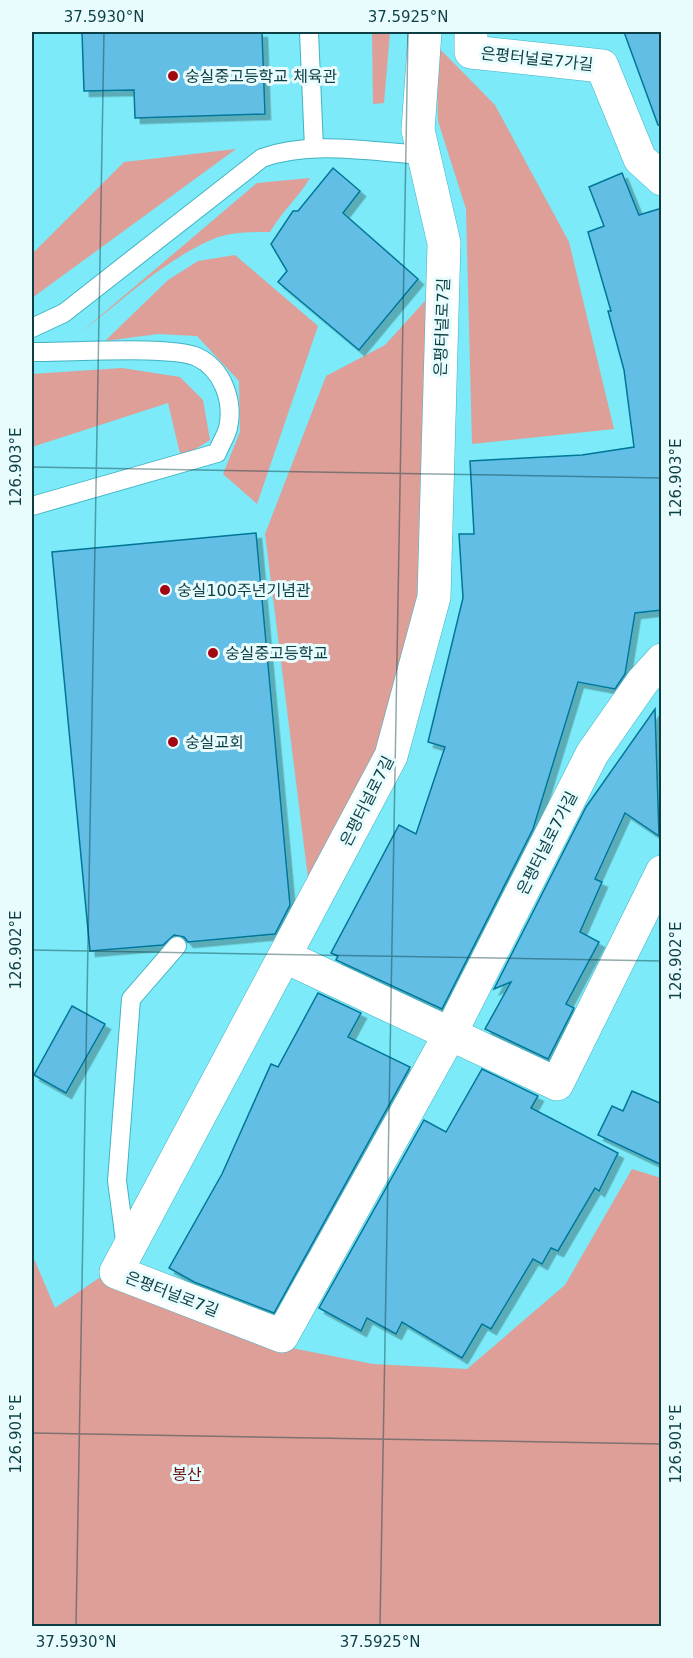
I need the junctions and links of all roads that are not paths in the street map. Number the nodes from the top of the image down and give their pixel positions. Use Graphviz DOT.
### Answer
graph roads {
  1 [pos="309,32"];
  2 [pos="425,32"];
  3 [pos="471,32"];
  4 [pos="314,148"];
  5 [pos="424,155"];
  6 [pos="654,160"];
  7 [pos="32,328"];
  8 [pos="32,352"];
  9 [pos="32,506"];
  10 [pos="662,660"];
  11 [pos="662,872"];
  12 [pos="177,946"];
  13 [pos="286,957"];
  14 [pos="450,1036"];
  15 [pos="126,1252"];
  16 [pos="282,1336"];
  1 -- 4 [label="lane"];
  2 -- 5 [label="street, 은평터널로7길"];
  3 -- 6 [label="street, 은평터널로7가길"];
  4 -- 5 [label="lane"];
  4 -- 7 [label="lane"];
  5 -- 13 [label="street, 은평터널로7길"];
  8 -- 9 [label="lane"];
  10 -- 14 [label="street, 은평터널로7가길"];
  11 -- 14 [label="street"];
  12 -- 15 [label="lane"];
  13 -- 14 [label="street"];
  13 -- 15 [label="street, 은평터널로7길"];
  14 -- 16 [label="street, 은평터널로7가길"];
  15 -- 16 [label="street, 은평터널로7길"];
}
